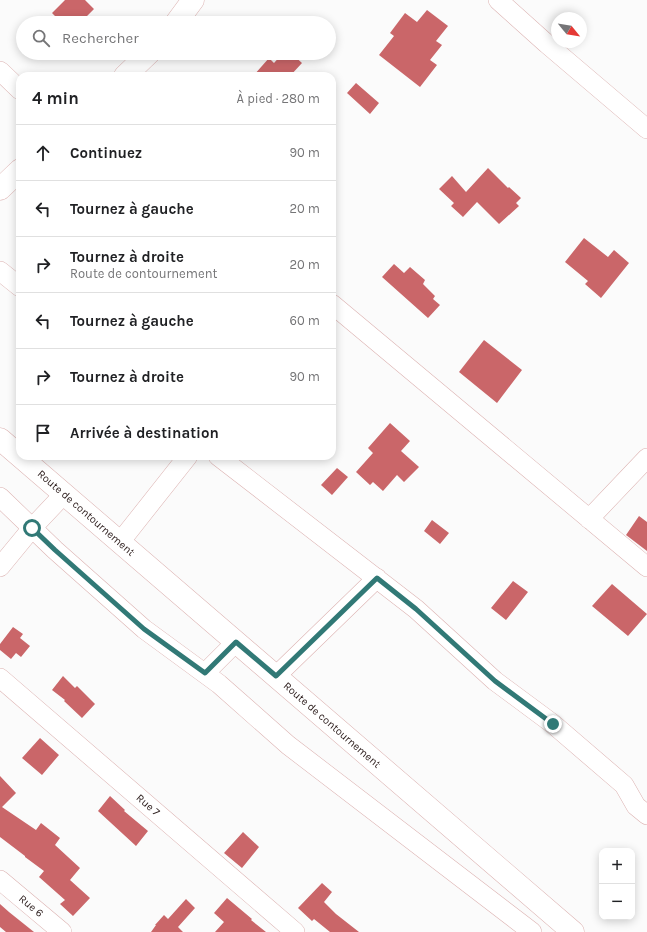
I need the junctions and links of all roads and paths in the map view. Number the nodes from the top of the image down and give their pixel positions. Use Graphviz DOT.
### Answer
graph roads {
  1 [pos="193,0"];
  2 [pos="498,0"];
  3 [pos="181,16"];
  4 [pos="142,60"];
  5 [pos="0,71"];
  6 [pos="129,72"];
  7 [pos="16,86"];
  8 [pos="647,129"];
  9 [pos="16,174"];
  10 [pos="0,189"];
  11 [pos="0,271"];
  12 [pos="16,284"];
  13 [pos="336,307"];
  14 [pos="0,439"];
  15 [pos="16,453"];
  16 [pos="647,458"];
  17 [pos="24,460"];
  18 [pos="185,460"];
  19 [pos="223,460"];
  20 [pos="64,494"];
  21 [pos="0,497"];
  22 [pos="589,519"];
  23 [pos="32,528"];
  24 [pos="120,542"];
  25 [pos="0,567"];
  26 [pos="647,567"];
  27 [pos="377,578"];
  28 [pos="236,642"];
  29 [pos="205,673"];
  30 [pos="276,676"];
  31 [pos="0,678"];
  32 [pos="647,815"];
  33 [pos="0,880"];
  34 [pos="62,932"];
  35 [pos="295,932"];
  36 [pos="532,932"];
  37 [pos="573,932"];
  1 -- 3 [label="street"];
  2 -- 8 [label="street"];
  4 -- 6 [label="street"];
  5 -- 7 [label="street"];
  9 -- 10 [label="street"];
  11 -- 12 [label="street"];
  13 -- 22 [label="street"];
  14 -- 15 [label="street, Route de contournement"];
  16 -- 22 [label="street"];
  17 -- 20 [label="street, Route de contournement"];
  18 -- 24 [label="street"];
  19 -- 27 [label="street"];
  20 -- 23 [label="street"];
  20 -- 24 [label="street, Route de contournement"];
  21 -- 23 [label="street"];
  22 -- 26 [label="street"];
  23 -- 25 [label="street"];
  23 -- 29 [label="street"];
  24 -- 28 [label="street, Route de contournement"];
  27 -- 30 [label="street"];
  27 -- 32 [label="street"];
  28 -- 29 [label="street"];
  28 -- 30 [label="street, Route de contournement"];
  29 -- 36 [label="street"];
  30 -- 37 [label="street, Route de contournement"];
  31 -- 35 [label="street, Rue 7"];
  33 -- 34 [label="street, Rue 6"];
}
